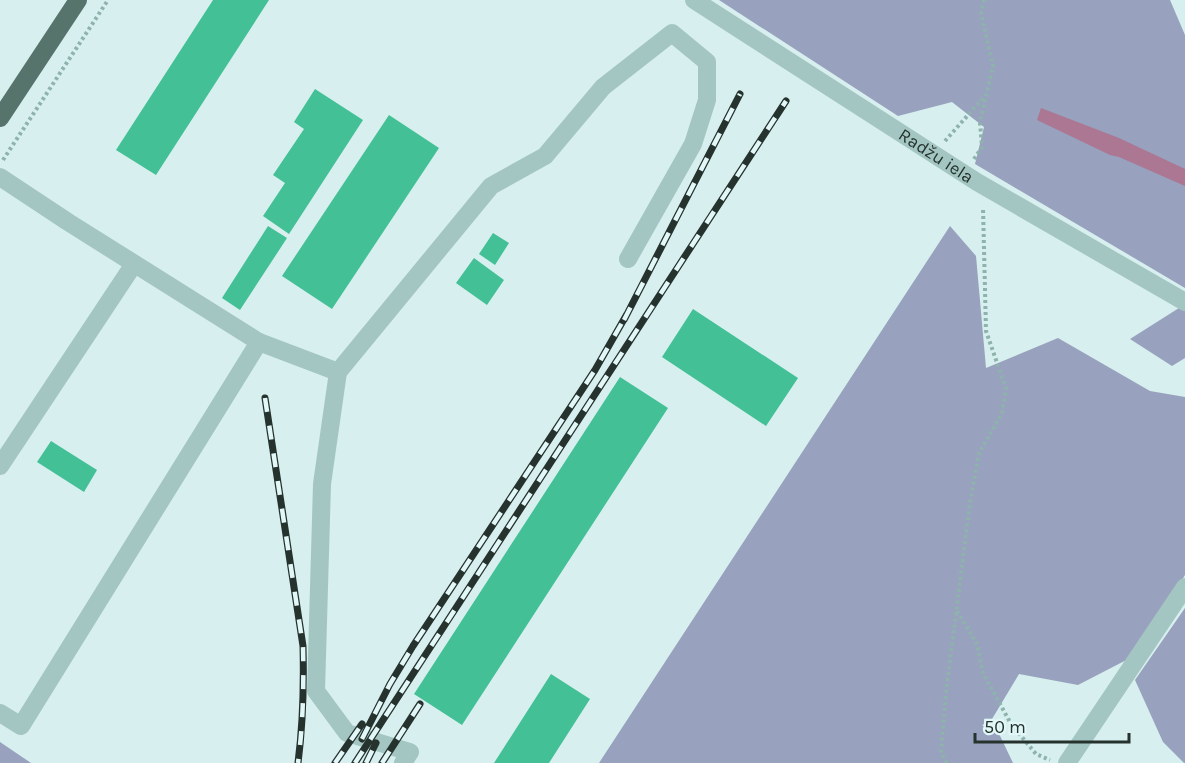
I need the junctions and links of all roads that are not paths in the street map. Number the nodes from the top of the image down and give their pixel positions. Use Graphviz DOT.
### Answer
graph roads {
  1 [pos="78,0"];
  2 [pos="694,0"];
  3 [pos="0,118"];
  4 [pos="0,177"];
  5 [pos="628,259"];
  6 [pos="134,264"];
  7 [pos="1185,302"];
  8 [pos="259,342"];
  9 [pos="338,372"];
  10 [pos="0,466"];
  11 [pos="1185,587"];
  12 [pos="0,713"];
  13 [pos="404,763"];
  14 [pos="1066,763"];
  1 -- 3 [label="main road"];
  2 -- 7 [label="street, Radžu iela"];
  4 -- 6 [label="street"];
  5 -- 9 [label="street"];
  6 -- 8 [label="street"];
  6 -- 10 [label="street"];
  8 -- 9 [label="street"];
  8 -- 12 [label="street"];
  9 -- 13 [label="street"];
  11 -- 14 [label="street"];
}
